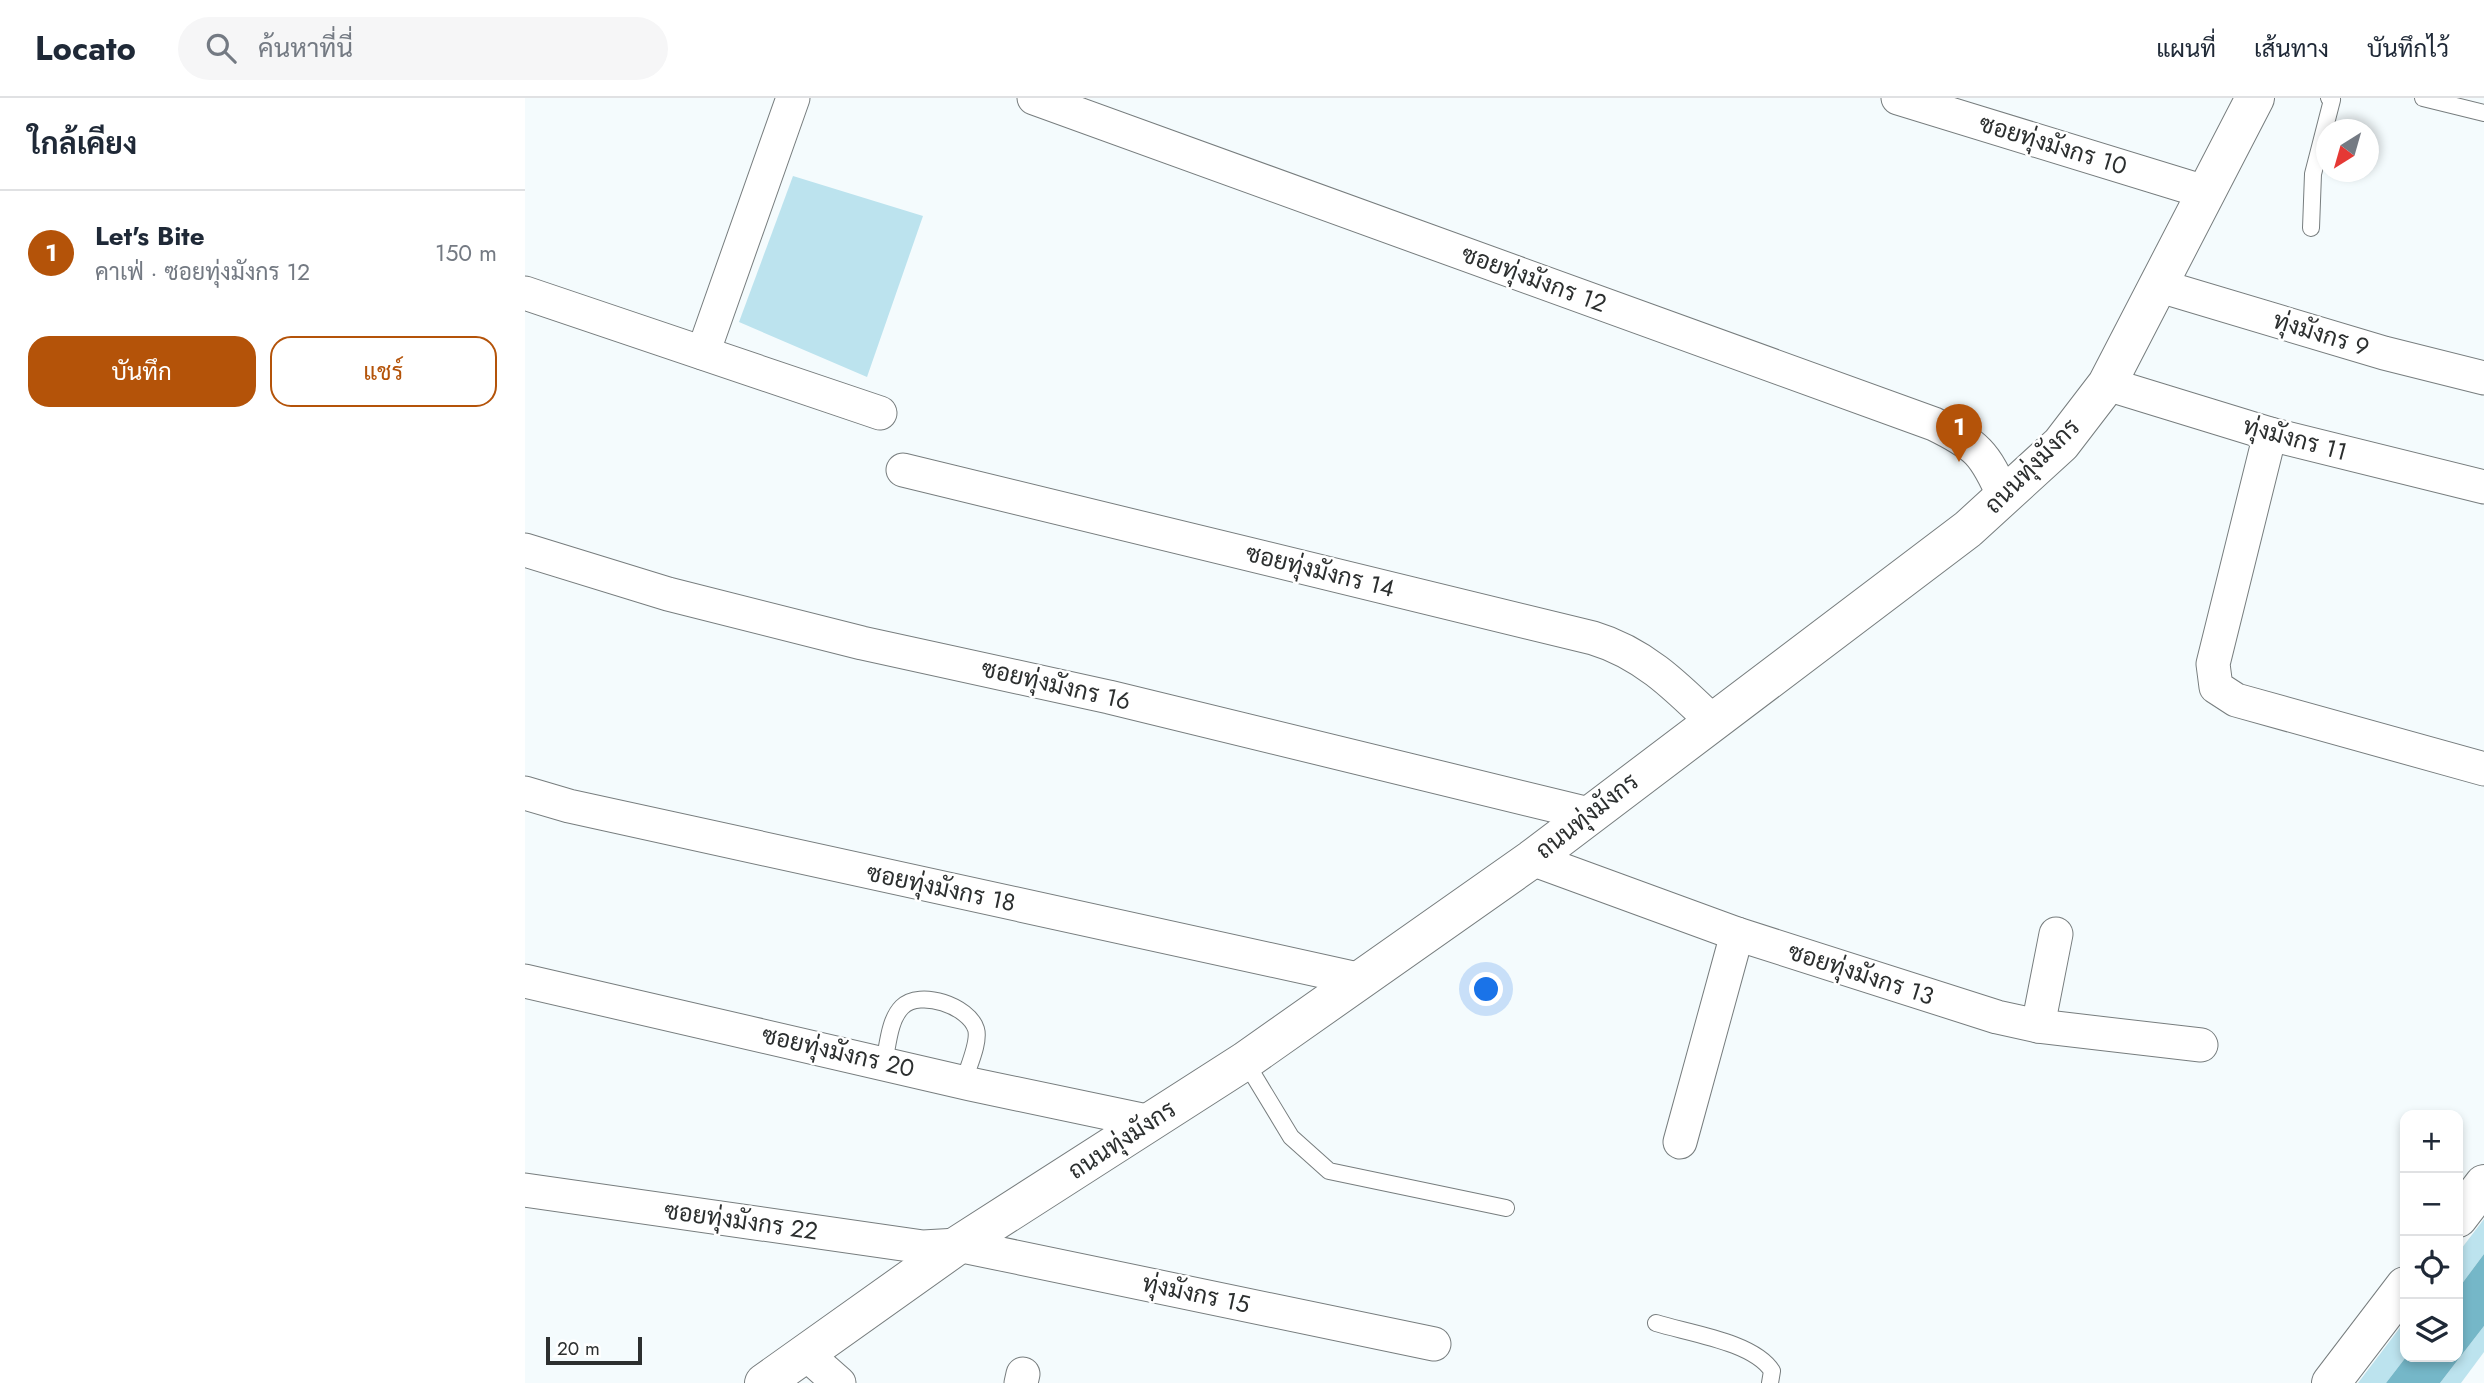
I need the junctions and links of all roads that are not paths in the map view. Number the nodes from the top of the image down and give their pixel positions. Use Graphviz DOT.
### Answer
graph roads {
  1 [pos="793,98"];
  2 [pos="1034,98"];
  3 [pos="1898,98"];
  4 [pos="2255,98"];
  5 [pos="2423,98"];
  6 [pos="2331,99"];
  7 [pos="2484,113"];
  8 [pos="2208,193"];
  9 [pos="2311,228"];
  10 [pos="2160,286"];
  11 [pos="525,293"];
  12 [pos="703,353"];
  13 [pos="2484,378"];
  14 [pos="2107,384"];
  15 [pos="880,413"];
  16 [pos="2270,434"];
  17 [pos="903,470"];
  18 [pos="2484,487"];
  19 [pos="2004,497"];
  20 [pos="525,550"];
  21 [pos="1712,722"];
  22 [pos="2484,769"];
  23 [pos="525,793"];
  24 [pos="1589,814"];
  25 [pos="1532,859"];
  26 [pos="1737,934"];
  27 [pos="2056,934"];
  28 [pos="1358,979"];
  29 [pos="525,981"];
  30 [pos="2038,1026"];
  31 [pos="2201,1045"];
  32 [pos="1245,1061"];
  33 [pos="884,1063"];
  34 [pos="964,1081"];
  35 [pos="1151,1122"];
  36 [pos="1680,1142"];
  37 [pos="2484,1184"];
  38 [pos="525,1190"];
  39 [pos="1506,1208"];
  40 [pos="2463,1211"];
  41 [pos="958,1245"];
  42 [pos="2400,1293"];
  43 [pos="1656,1323"];
  44 [pos="1434,1344"];
  45 [pos="805,1353"];
  46 [pos="764,1383"];
  47 [pos="839,1383"];
  48 [pos="1770,1383"];
  49 [pos="2331,1383"];
  1 -- 12 [label="street"];
  2 -- 19 [label="street, ซอยทุ่งมังกร 12"];
  3 -- 8 [label="street, ซอยทุ่งมังกร 10"];
  4 -- 8 [label="street, ถนนทุ่งมังกร"];
  5 -- 7 [label="lane"];
  6 -- 9 [label="lane"];
  8 -- 10 [label="street, ถนนทุ่งมังกร"];
  10 -- 13 [label="street, ทุ่งมังกร 9"];
  10 -- 14 [label="street, ถนนทุ่งมังกร"];
  11 -- 12 [label="street"];
  12 -- 15 [label="street"];
  14 -- 16 [label="street, ทุ่งมังกร 11"];
  14 -- 19 [label="street, ถนนทุ่งมังกร"];
  16 -- 18 [label="street, ทุ่งมังกร 11"];
  16 -- 22 [label="street"];
  17 -- 21 [label="street, ซอยทุ่งมังกร 14"];
  19 -- 21 [label="street, ถนนทุ่งมังกร"];
  20 -- 24 [label="street, ซอยทุ่งมังกร 16"];
  21 -- 24 [label="street, ถนนทุ่งมังกร"];
  23 -- 28 [label="street, ซอยทุ่งมังกร 18"];
  24 -- 25 [label="street, ถนนทุ่งมังกร"];
  25 -- 26 [label="street, ซอยทุ่งมังกร 13"];
  25 -- 28 [label="street, ถนนทุ่งมังกร"];
  26 -- 30 [label="street, ซอยทุ่งมังกร 13"];
  26 -- 36 [label="street"];
  27 -- 30 [label="street"];
  28 -- 32 [label="street, ถนนทุ่งมังกร"];
  29 -- 33 [label="street, ซอยทุ่งมังกร 20"];
  30 -- 31 [label="street, ซอยทุ่งมังกร 13"];
  32 -- 35 [label="street, ถนนทุ่งมังกร"];
  32 -- 39 [label="lane"];
  33 -- 34 [label="street, ซอยทุ่งมังกร 20"];
  33 -- 34 [label="lane"];
  34 -- 35 [label="street, ซอยทุ่งมังกร 20"];
  35 -- 41 [label="street, ถนนทุ่งมังกร"];
  37 -- 40 [label="street"];
  38 -- 41 [label="street, ซอยทุ่งมังกร 22"];
  41 -- 44 [label="street, ทุ่งมังกร 15"];
  41 -- 45 [label="street, ถนนทุ่งมังกร"];
  42 -- 49 [label="street"];
  43 -- 48 [label="lane"];
  45 -- 46 [label="street, ถนนทุ่งมังกร"];
  45 -- 47 [label="street"];
}
